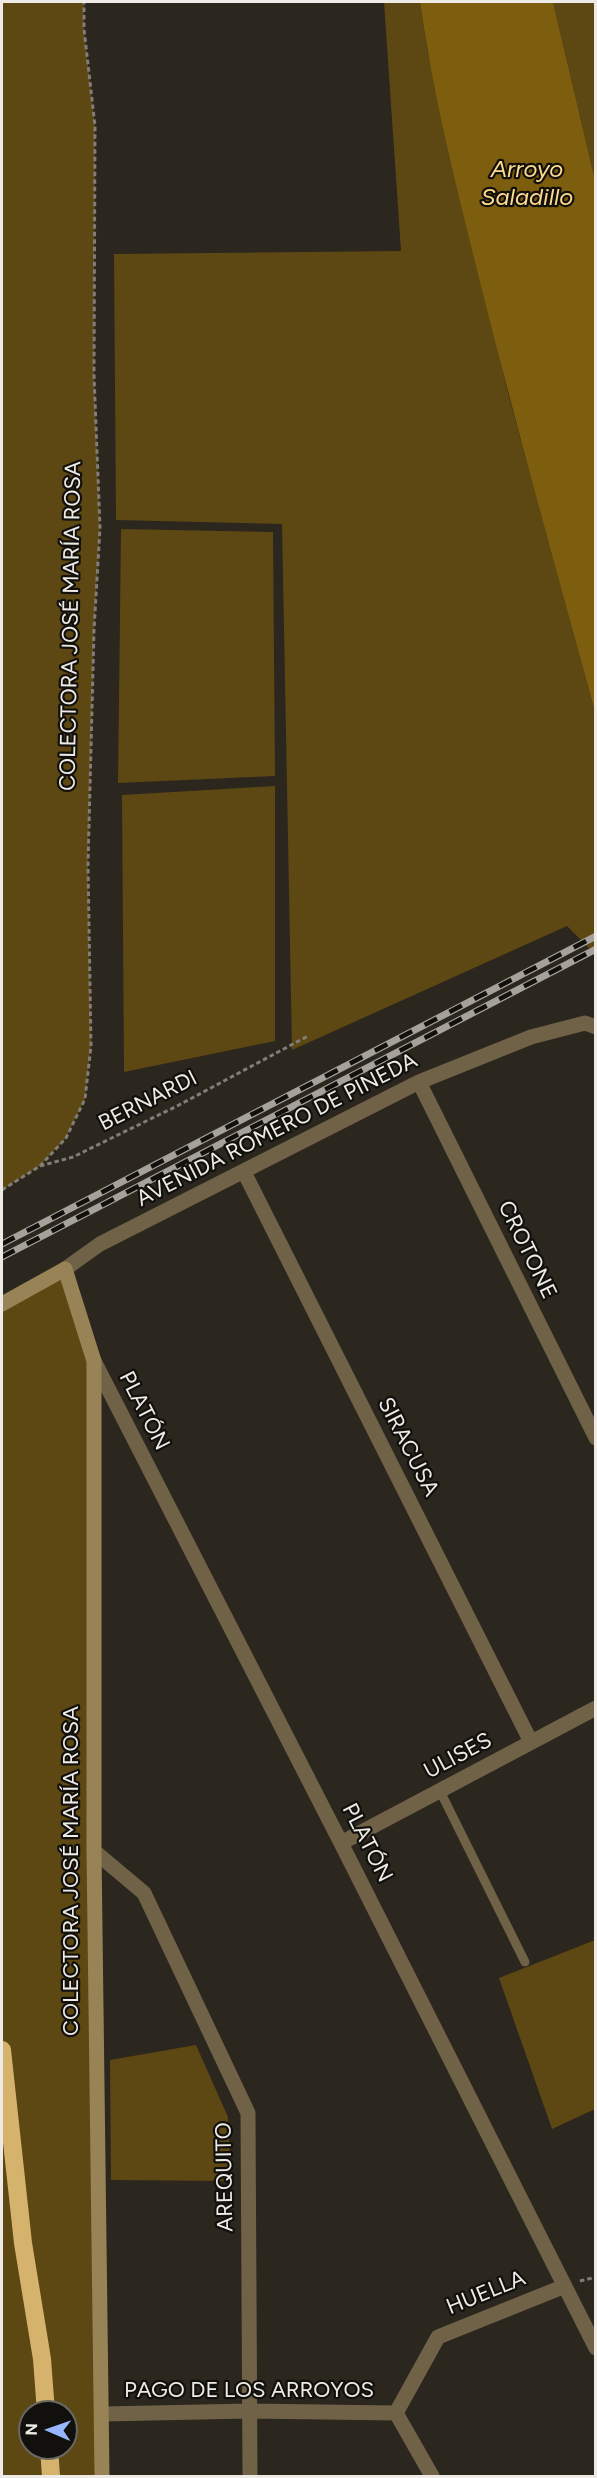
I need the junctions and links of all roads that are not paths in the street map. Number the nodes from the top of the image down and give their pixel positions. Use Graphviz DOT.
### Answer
graph roads {
  1 [pos="590,1025"];
  2 [pos="419,1082"];
  3 [pos="244,1172"];
  4 [pos="65,1269"];
  5 [pos="2,1304"];
  6 [pos="94,1361"];
  7 [pos="596,1438"];
  8 [pos="596,1708"];
  9 [pos="531,1742"];
  10 [pos="440,1791"];
  11 [pos="341,1843"];
  12 [pos="94,1851"];
  13 [pos="525,1962"];
  14 [pos="2,2050"];
  15 [pos="565,2286"];
  16 [pos="596,2348"];
  17 [pos="45,2400"];
  18 [pos="250,2411"];
  19 [pos="396,2413"];
  20 [pos="103,2414"];
  21 [pos="50,2460"];
  22 [pos="51,2476"];
  23 [pos="102,2476"];
  24 [pos="250,2476"];
  25 [pos="432,2476"];
  1 -- 2 [label="street, AVENIDA ROMERO DE PINEDA"];
  2 -- 3 [label="street, AVENIDA ROMERO DE PINEDA"];
  2 -- 7 [label="street, CROTONE"];
  3 -- 4 [label="street, AVENIDA ROMERO DE PINEDA"];
  3 -- 9 [label="street, SIRACUSA"];
  4 -- 5 [label="main road, AVENIDA ROMERO DE PINEDA"];
  4 -- 6 [label="main road, COLECTORA JOSÉ MARÍA ROSA"];
  6 -- 11 [label="street, PLATÓN"];
  6 -- 12 [label="main road, COLECTORA JOSÉ MARÍA ROSA"];
  8 -- 9 [label="street, ULISES"];
  9 -- 10 [label="street, ULISES"];
  10 -- 11 [label="street, ULISES"];
  10 -- 13 [label="lane"];
  11 -- 15 [label="street, PLATÓN"];
  12 -- 18 [label="street, AREQUITO"];
  12 -- 20 [label="main road, COLECTORA JOSÉ MARÍA ROSA"];
  14 -- 17 [label="highway"];
  15 -- 16 [label="street, PLATÓN"];
  15 -- 19 [label="street, HUELLA"];
  18 -- 19 [label="street, PAGO DE LOS ARROYOS"];
  18 -- 20 [label="street, PAGO DE LOS ARROYOS"];
  18 -- 24 [label="street, AREQUITO"];
  19 -- 25 [label="street"];
  20 -- 23 [label="main road, COLECTORA JOSÉ MARÍA ROSA"];
  21 -- 22 [label="highway"];
}
